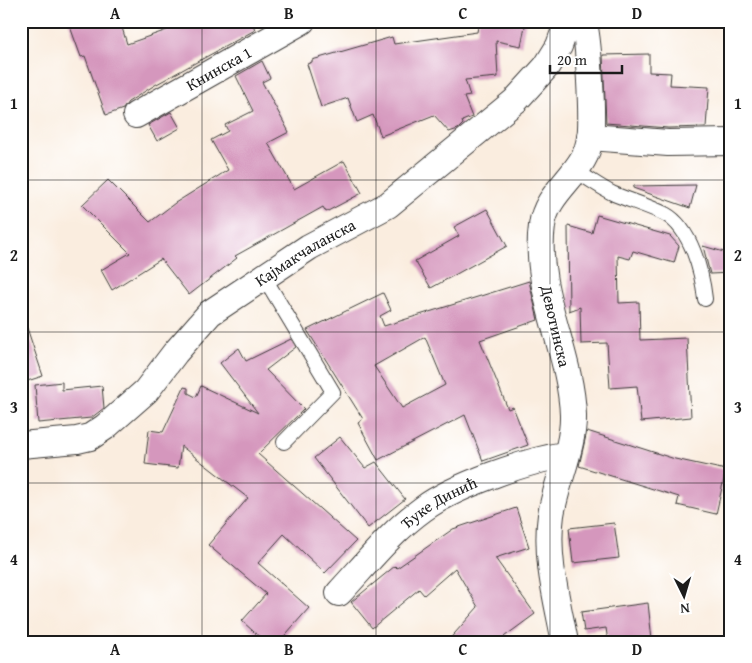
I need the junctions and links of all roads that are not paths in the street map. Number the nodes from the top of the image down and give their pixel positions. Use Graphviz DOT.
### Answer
graph roads {
  1 [pos="302,21"];
  2 [pos="568,21"];
  3 [pos="583,21"];
  4 [pos="136,115"];
  5 [pos="590,138"];
  6 [pos="731,142"];
  7 [pos="574,170"];
  8 [pos="264,277"];
  9 [pos="705,299"];
  10 [pos="284,442"];
  11 [pos="21,445"];
  12 [pos="565,454"];
  13 [pos="339,593"];
  14 [pos="565,642"];
  1 -- 4 [label="street, Книнска 1"];
  2 -- 8 [label="street, Кајмакчаланска"];
  3 -- 5 [label="street, Девотинска"];
  5 -- 6 [label="street"];
  5 -- 7 [label="street, Девотинска"];
  7 -- 9 [label="lane"];
  7 -- 12 [label="street, Девотинска"];
  8 -- 10 [label="lane"];
  8 -- 11 [label="street, Кајмакчаланска"];
  12 -- 13 [label="street, Ђуке Динић"];
  12 -- 14 [label="street, Девотинска"];
}
